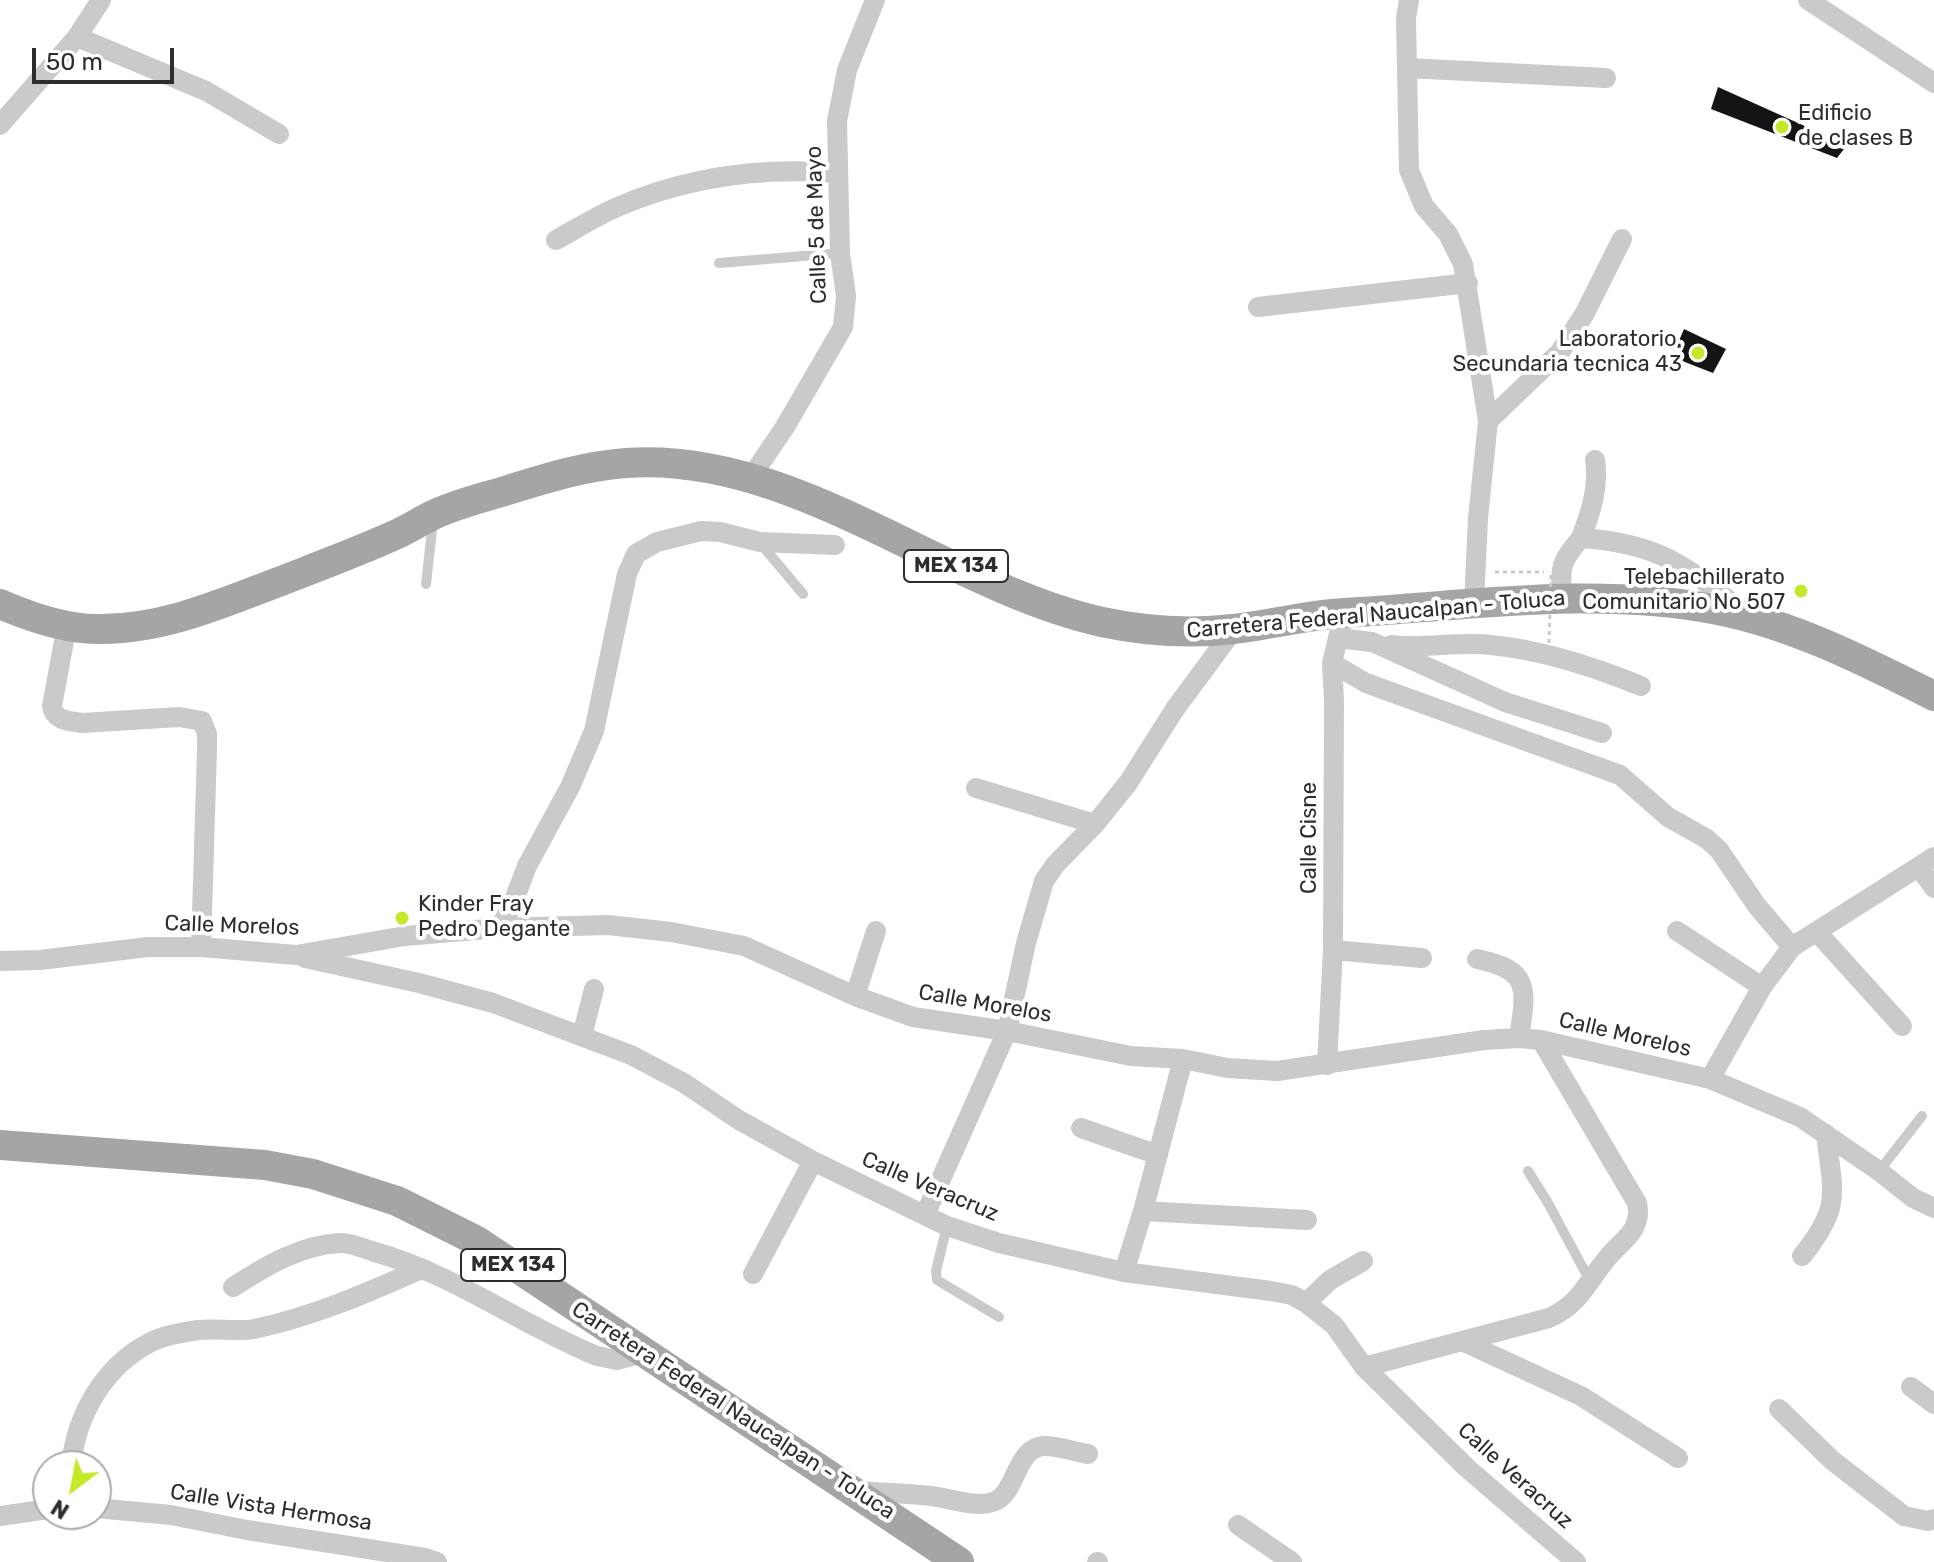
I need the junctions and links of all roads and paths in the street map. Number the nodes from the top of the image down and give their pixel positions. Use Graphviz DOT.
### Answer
graph roads {
  1 [pos="101,0"];
  2 [pos="875,0"];
  3 [pos="1409,0"];
  4 [pos="1808,0"];
  5 [pos="1839,8"];
  6 [pos="77,37"];
  7 [pos="1407,68"];
  8 [pos="1606,78"];
  9 [pos="1934,83"];
  10 [pos="0,125"];
  11 [pos="279,134"];
  12 [pos="837,173"];
  13 [pos="1622,239"];
  14 [pos="556,240"];
  15 [pos="840,253"];
  16 [pos="719,263"];
  17 [pos="1468,283"];
  18 [pos="1258,307"];
  19 [pos="1488,421"];
  20 [pos="1595,460"];
  21 [pos="751,477"];
  22 [pos="433,515"];
  23 [pos="1581,538"];
  24 [pos="760,542"];
  25 [pos="835,545"];
  26 [pos="1475,572"];
  27 [pos="426,584"];
  28 [pos="1556,585"];
  29 [pos="803,594"];
  30 [pos="0,604"];
  31 [pos="1474,604"];
  32 [pos="1753,619"];
  33 [pos="67,625"];
  34 [pos="1341,625"];
  35 [pos="1234,629"];
  36 [pos="1372,642"];
  37 [pos="1549,643"];
  38 [pos="1332,663"];
  39 [pos="1641,686"];
  40 [pos="1929,687"];
  41 [pos="1602,733"];
  42 [pos="976,788"];
  43 [pos="1095,824"];
  44 [pos="1927,862"];
  45 [pos="1934,888"];
  46 [pos="499,928"];
  47 [pos="876,931"];
  48 [pos="1677,931"];
  49 [pos="1817,932"];
  50 [pos="201,947"];
  51 [pos="1792,947"];
  52 [pos="1333,950"];
  53 [pos="296,955"];
  54 [pos="1422,958"];
  55 [pos="1477,959"];
  56 [pos="0,961"];
  57 [pos="1762,987"];
  58 [pos="594,989"];
  59 [pos="855,996"];
  60 [pos="1902,1026"];
  61 [pos="1007,1031"];
  62 [pos="582,1036"];
  63 [pos="1519,1038"];
  64 [pos="1541,1040"];
  65 [pos="1183,1059"];
  66 [pos="1327,1065"];
  67 [pos="1710,1079"];
  68 [pos="1922,1116"];
  69 [pos="1081,1128"];
  70 [pos="1826,1134"];
  71 [pos="0,1145"];
  72 [pos="1158,1155"];
  73 [pos="813,1161"];
  74 [pos="1528,1171"];
  75 [pos="1879,1171"];
  76 [pos="1934,1208"];
  77 [pos="1143,1211"];
  78 [pos="925,1215"];
  79 [pos="1307,1220"];
  80 [pos="947,1226"];
  81 [pos="1802,1256"];
  82 [pos="1363,1261"];
  83 [pos="421,1269"];
  84 [pos="1124,1272"];
  85 [pos="753,1274"];
  86 [pos="1590,1281"];
  87 [pos="233,1287"];
  88 [pos="1306,1303"];
  89 [pos="999,1317"];
  90 [pos="1464,1342"];
  91 [pos="642,1353"];
  92 [pos="1364,1367"];
  93 [pos="1911,1387"];
  94 [pos="1934,1404"];
  95 [pos="1779,1409"];
  96 [pos="75,1450"];
  97 [pos="1088,1454"];
  98 [pos="1678,1458"];
  99 [pos="856,1491"];
  100 [pos="112,1509"];
  101 [pos="32,1511"];
  102 [pos="0,1516"];
  103 [pos="1934,1519"];
  104 [pos="1238,1525"];
  105 [pos="437,1562"];
  106 [pos="959,1562"];
  107 [pos="1292,1562"];
  108 [pos="1576,1562"];
  1 -- 6 [label="street"];
  2 -- 12 [label="street, Calle 5 de Mayo"];
  3 -- 7 [label="street"];
  4 -- 5 [label="street"];
  5 -- 9 [label="street"];
  6 -- 10 [label="street"];
  6 -- 11 [label="street"];
  7 -- 8 [label="street"];
  7 -- 17 [label="street"];
  12 -- 14 [label="street"];
  12 -- 15 [label="street, Calle 5 de Mayo"];
  13 -- 19 [label="street"];
  15 -- 16 [label="lane"];
  15 -- 21 [label="street, Calle 5 de Mayo"];
  17 -- 18 [label="street"];
  17 -- 19 [label="street"];
  19 -- 26 [label="street"];
  20 -- 23 [label="street"];
  21 -- 22 [label="main road, Carretera Federal Naucalpan - Toluca / MEX 134"];
  21 -- 35 [label="main road, Carretera Federal Naucalpan - Toluca / MEX 134"];
  22 -- 27 [label="lane"];
  22 -- 33 [label="main road, Carretera Federal Naucalpan - Toluca / MEX 134"];
  23 -- 28 [label="street"];
  23 -- 32 [label="street"];
  24 -- 25 [label="street"];
  24 -- 29 [label="lane"];
  24 -- 46 [label="street"];
  26 -- 28 [label="path"];
  26 -- 31 [label="street"];
  28 -- 31 [label="main road, Carretera Federal Naucalpan - Toluca / MEX 134"];
  28 -- 32 [label="main road, Carretera Federal Naucalpan - Toluca / MEX 134"];
  28 -- 37 [label="path, bridge"];
  30 -- 33 [label="main road, Carretera Federal Naucalpan - Toluca / MEX 134"];
  31 -- 34 [label="main road, Carretera Federal Naucalpan - Toluca / MEX 134"];
  32 -- 40 [label="main road, Carretera Federal Naucalpan - Toluca / MEX 134"];
  33 -- 50 [label="street"];
  34 -- 35 [label="main road, Carretera Federal Naucalpan - Toluca / MEX 134"];
  34 -- 36 [label="street"];
  34 -- 38 [label="street, Calle Cisne"];
  35 -- 43 [label="street"];
  36 -- 39 [label="street"];
  36 -- 41 [label="street"];
  38 -- 51 [label="street"];
  38 -- 52 [label="street, Calle Cisne"];
  42 -- 43 [label="street"];
  43 -- 61 [label="street"];
  44 -- 45 [label="street"];
  44 -- 49 [label="street"];
  46 -- 53 [label="street, Calle Morelos"];
  46 -- 59 [label="street, Calle Morelos"];
  47 -- 59 [label="street"];
  48 -- 57 [label="street"];
  49 -- 51 [label="street"];
  49 -- 60 [label="street"];
  50 -- 53 [label="street, Calle Morelos"];
  50 -- 56 [label="street, Calle Morelos"];
  51 -- 57 [label="street"];
  52 -- 54 [label="street"];
  52 -- 66 [label="street, Calle Cisne"];
  53 -- 62 [label="street, Calle Veracruz"];
  55 -- 63 [label="street"];
  57 -- 67 [label="street"];
  58 -- 62 [label="street"];
  59 -- 61 [label="street, Calle Morelos"];
  61 -- 65 [label="street, Calle Morelos"];
  61 -- 78 [label="street"];
  62 -- 73 [label="street, Calle Veracruz"];
  63 -- 64 [label="street, Calle Morelos"];
  63 -- 66 [label="street, Calle Morelos"];
  64 -- 67 [label="street, Calle Morelos"];
  64 -- 86 [label="street"];
  65 -- 66 [label="street, Calle Morelos"];
  65 -- 72 [label="street"];
  67 -- 70 [label="street, Calle Morelos"];
  68 -- 75 [label="lane"];
  69 -- 72 [label="street"];
  70 -- 75 [label="street, Calle Morelos"];
  70 -- 81 [label="street"];
  71 -- 91 [label="main road, Carretera Federal Naucalpan - Toluca / MEX 134"];
  72 -- 77 [label="street"];
  73 -- 78 [label="street, Calle Veracruz"];
  73 -- 85 [label="street"];
  74 -- 86 [label="lane"];
  75 -- 76 [label="street, Calle Morelos"];
  77 -- 79 [label="street"];
  77 -- 84 [label="street"];
  78 -- 80 [label="street, Calle Veracruz"];
  80 -- 84 [label="street, Calle Veracruz"];
  80 -- 89 [label="lane"];
  82 -- 88 [label="street"];
  83 -- 87 [label="street"];
  83 -- 91 [label="street"];
  83 -- 96 [label="street"];
  84 -- 88 [label="street, Calle Veracruz"];
  86 -- 90 [label="street"];
  88 -- 92 [label="street, Calle Veracruz"];
  90 -- 92 [label="street"];
  90 -- 98 [label="street"];
  91 -- 99 [label="main road, Carretera Federal Naucalpan - Toluca / MEX 134"];
  92 -- 108 [label="street, Calle Veracruz"];
  93 -- 94 [label="street"];
  95 -- 103 [label="street"];
  97 -- 99 [label="street"];
  99 -- 106 [label="main road, Carretera Federal Naucalpan - Toluca / MEX 134"];
  100 -- 105 [label="street, Calle Vista Hermosa"];
  101 -- 102 [label="street"];
  104 -- 107 [label="street"];
}
